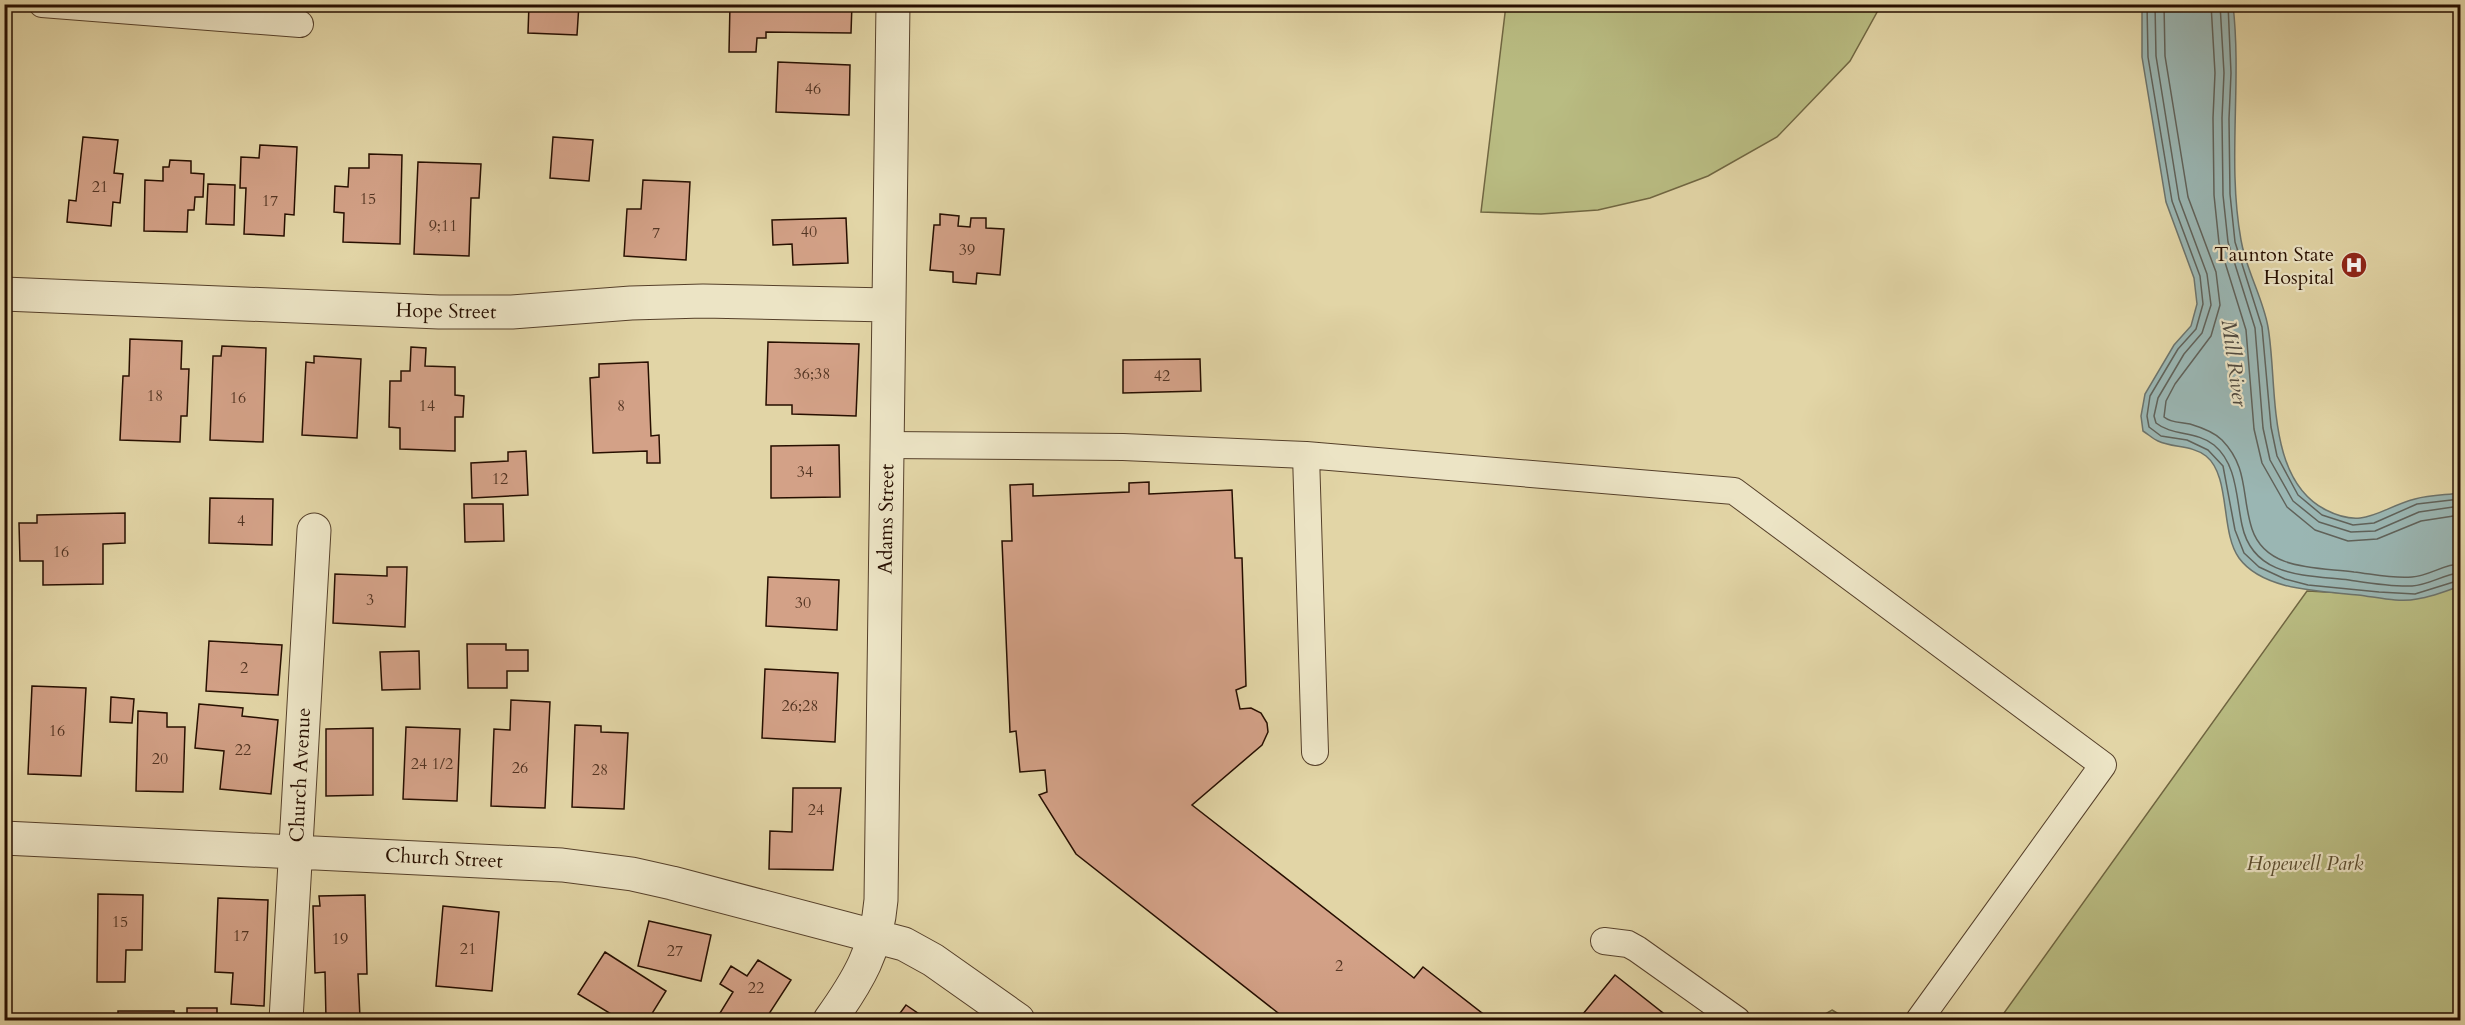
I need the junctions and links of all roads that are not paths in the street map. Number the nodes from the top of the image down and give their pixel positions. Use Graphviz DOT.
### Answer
graph roads {
  1 [pos="42,4"];
  2 [pos="893,4"];
  3 [pos="300,24"];
  4 [pos="4,294"];
  5 [pos="888,305"];
  6 [pos="886,445"];
  7 [pos="1306,455"];
  8 [pos="314,530"];
  9 [pos="1315,752"];
  10 [pos="4,837"];
  11 [pos="296,851"];
  12 [pos="876,936"];
  13 [pos="1604,941"];
  14 [pos="286,1020"];
  15 [pos="830,1020"];
  16 [pos="1018,1020"];
  17 [pos="1737,1020"];
  18 [pos="1919,1020"];
  1 -- 3 [label="lane"];
  2 -- 5 [label="street, Adams Street"];
  4 -- 5 [label="street, Hope Street"];
  5 -- 6 [label="street, Adams Street"];
  6 -- 7 [label="lane"];
  6 -- 12 [label="street, Adams Street"];
  7 -- 9 [label="lane"];
  7 -- 18 [label="lane"];
  8 -- 11 [label="street, Church Avenue"];
  10 -- 11 [label="street, Church Street"];
  11 -- 12 [label="street, Church Street"];
  11 -- 14 [label="street, Church Avenue"];
  12 -- 15 [label="street, Adams Street"];
  12 -- 16 [label="street, Church Street"];
  13 -- 17 [label="lane"];
}
